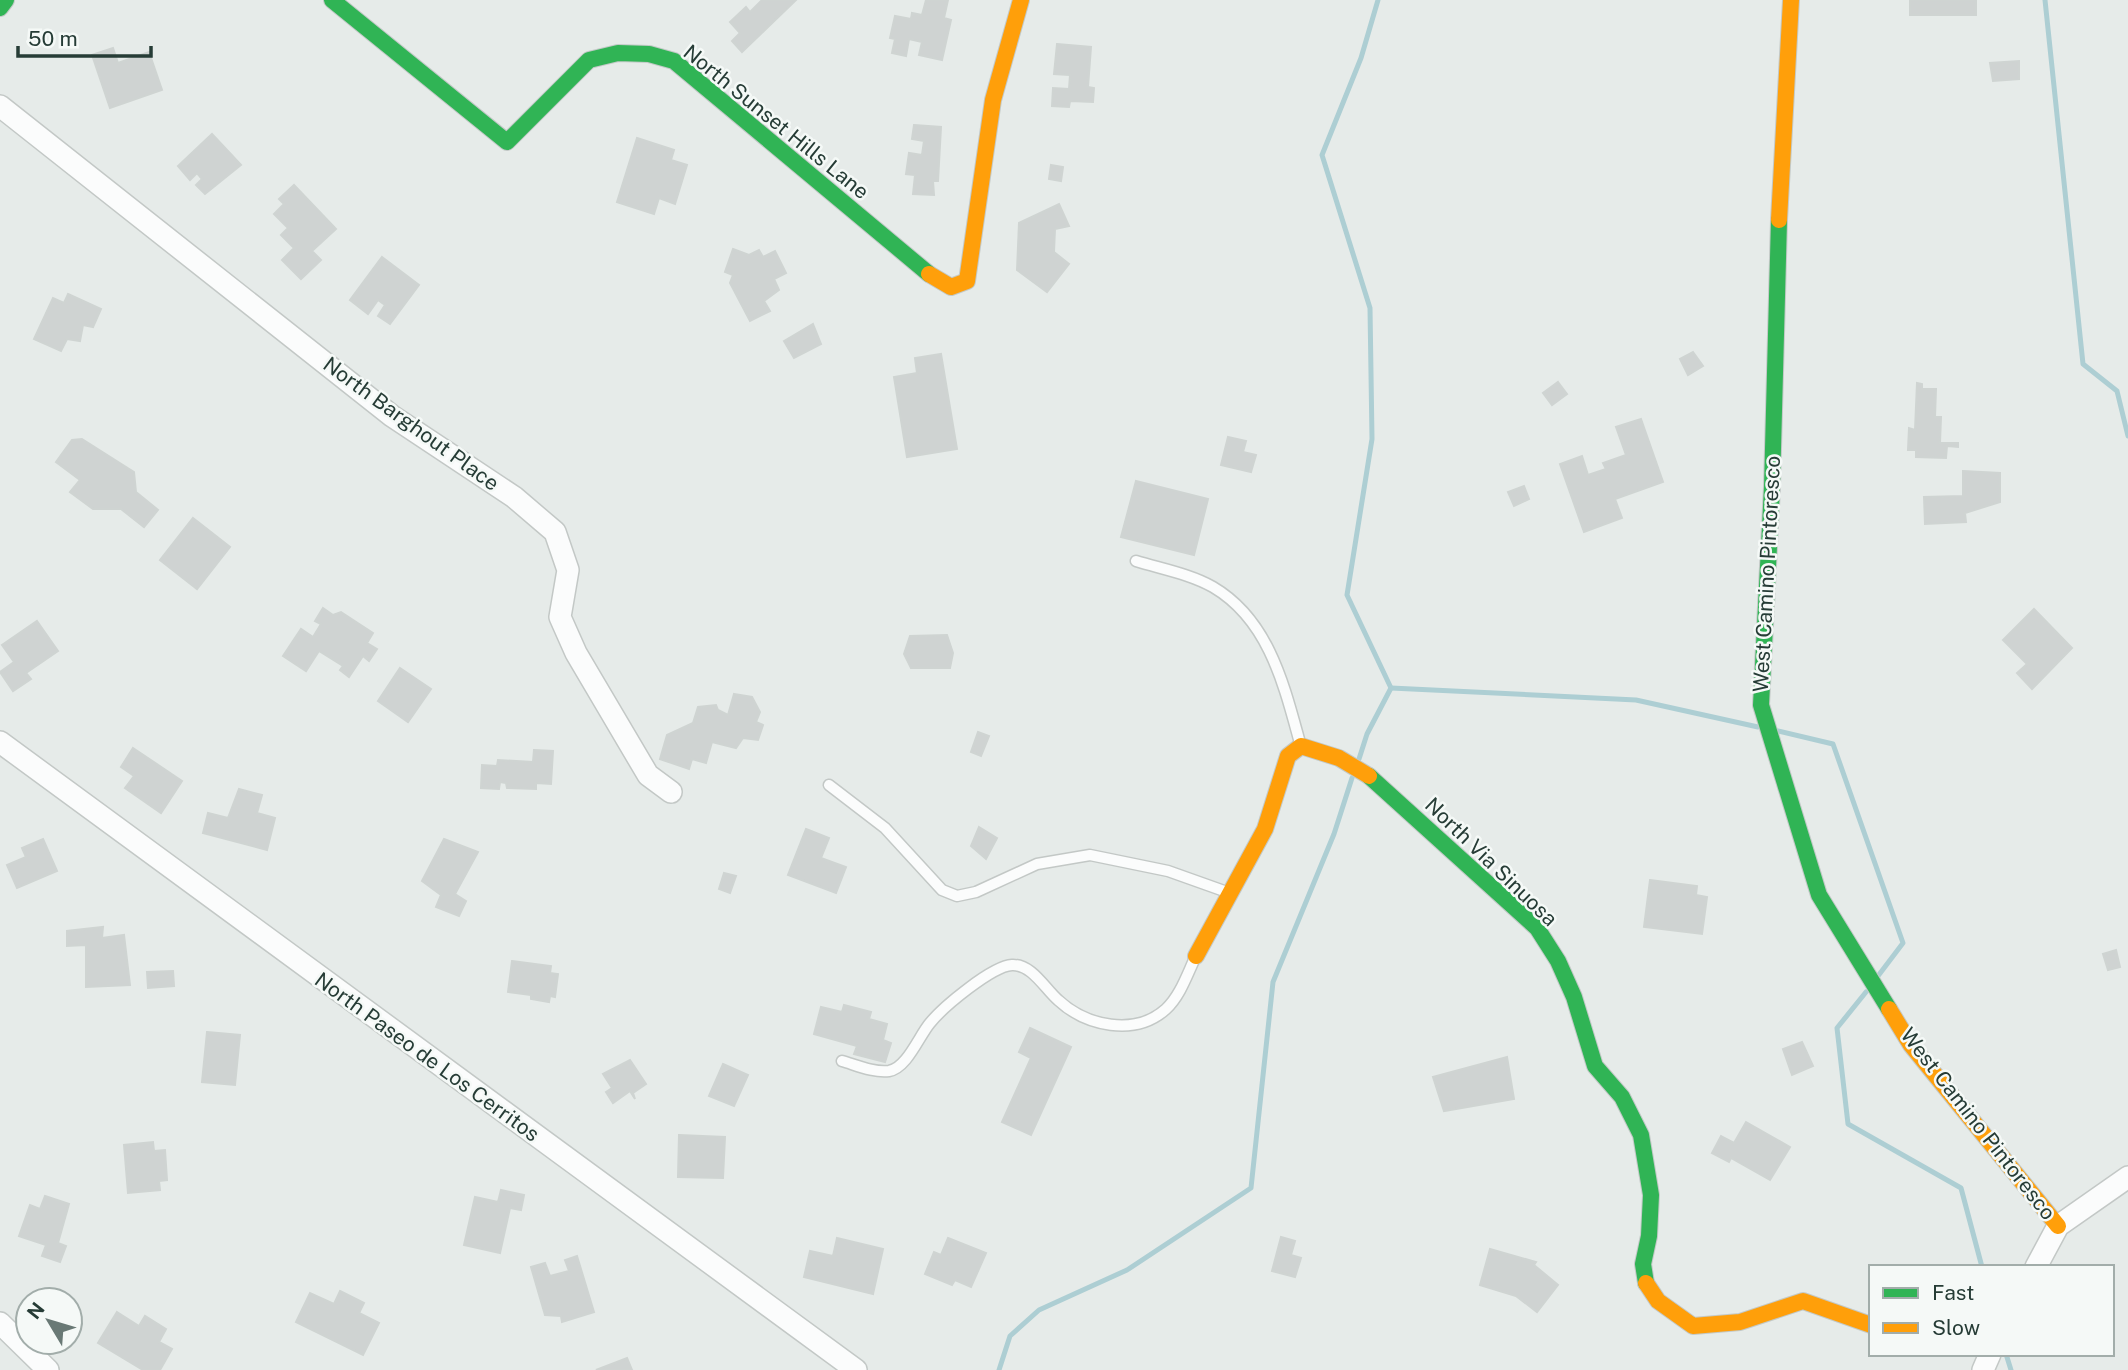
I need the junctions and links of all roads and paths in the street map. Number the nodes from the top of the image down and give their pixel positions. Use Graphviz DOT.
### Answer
graph roads {
  1 [pos="6,0"];
  2 [pos="332,0"];
  3 [pos="1021,0"];
  4 [pos="1791,0"];
  5 [pos="0,8"];
  6 [pos="0,106"];
  7 [pos="1136,561"];
  8 [pos="0,742"];
  9 [pos="1301,746"];
  10 [pos="829,785"];
  11 [pos="671,792"];
  12 [pos="1230,893"];
  13 [pos="1196,956"];
  14 [pos="842,1061"];
  15 [pos="2124,1186"];
  16 [pos="2058,1226"];
  17 [pos="2037,1265"];
  18 [pos="0,1323"];
  19 [pos="1869,1324"];
  20 [pos="48,1370"];
  21 [pos="856,1370"];
  1 -- 5 [label="street"];
  2 -- 3 [label="street, North Sunset Hills Lane"];
  4 -- 16 [label="street, West Camino Pintoresco"];
  6 -- 11 [label="street, North Barghout Place"];
  7 -- 9 [label="lane"];
  8 -- 21 [label="street, North Paseo de Los Cerritos"];
  9 -- 12 [label="street"];
  9 -- 19 [label="street, North Via Sinuosa"];
  10 -- 12 [label="lane"];
  12 -- 13 [label="street"];
  13 -- 14 [label="lane"];
  15 -- 16 [label="street"];
  16 -- 17 [label="street, West Camino Pintoresco"];
  18 -- 20 [label="street"];
}
